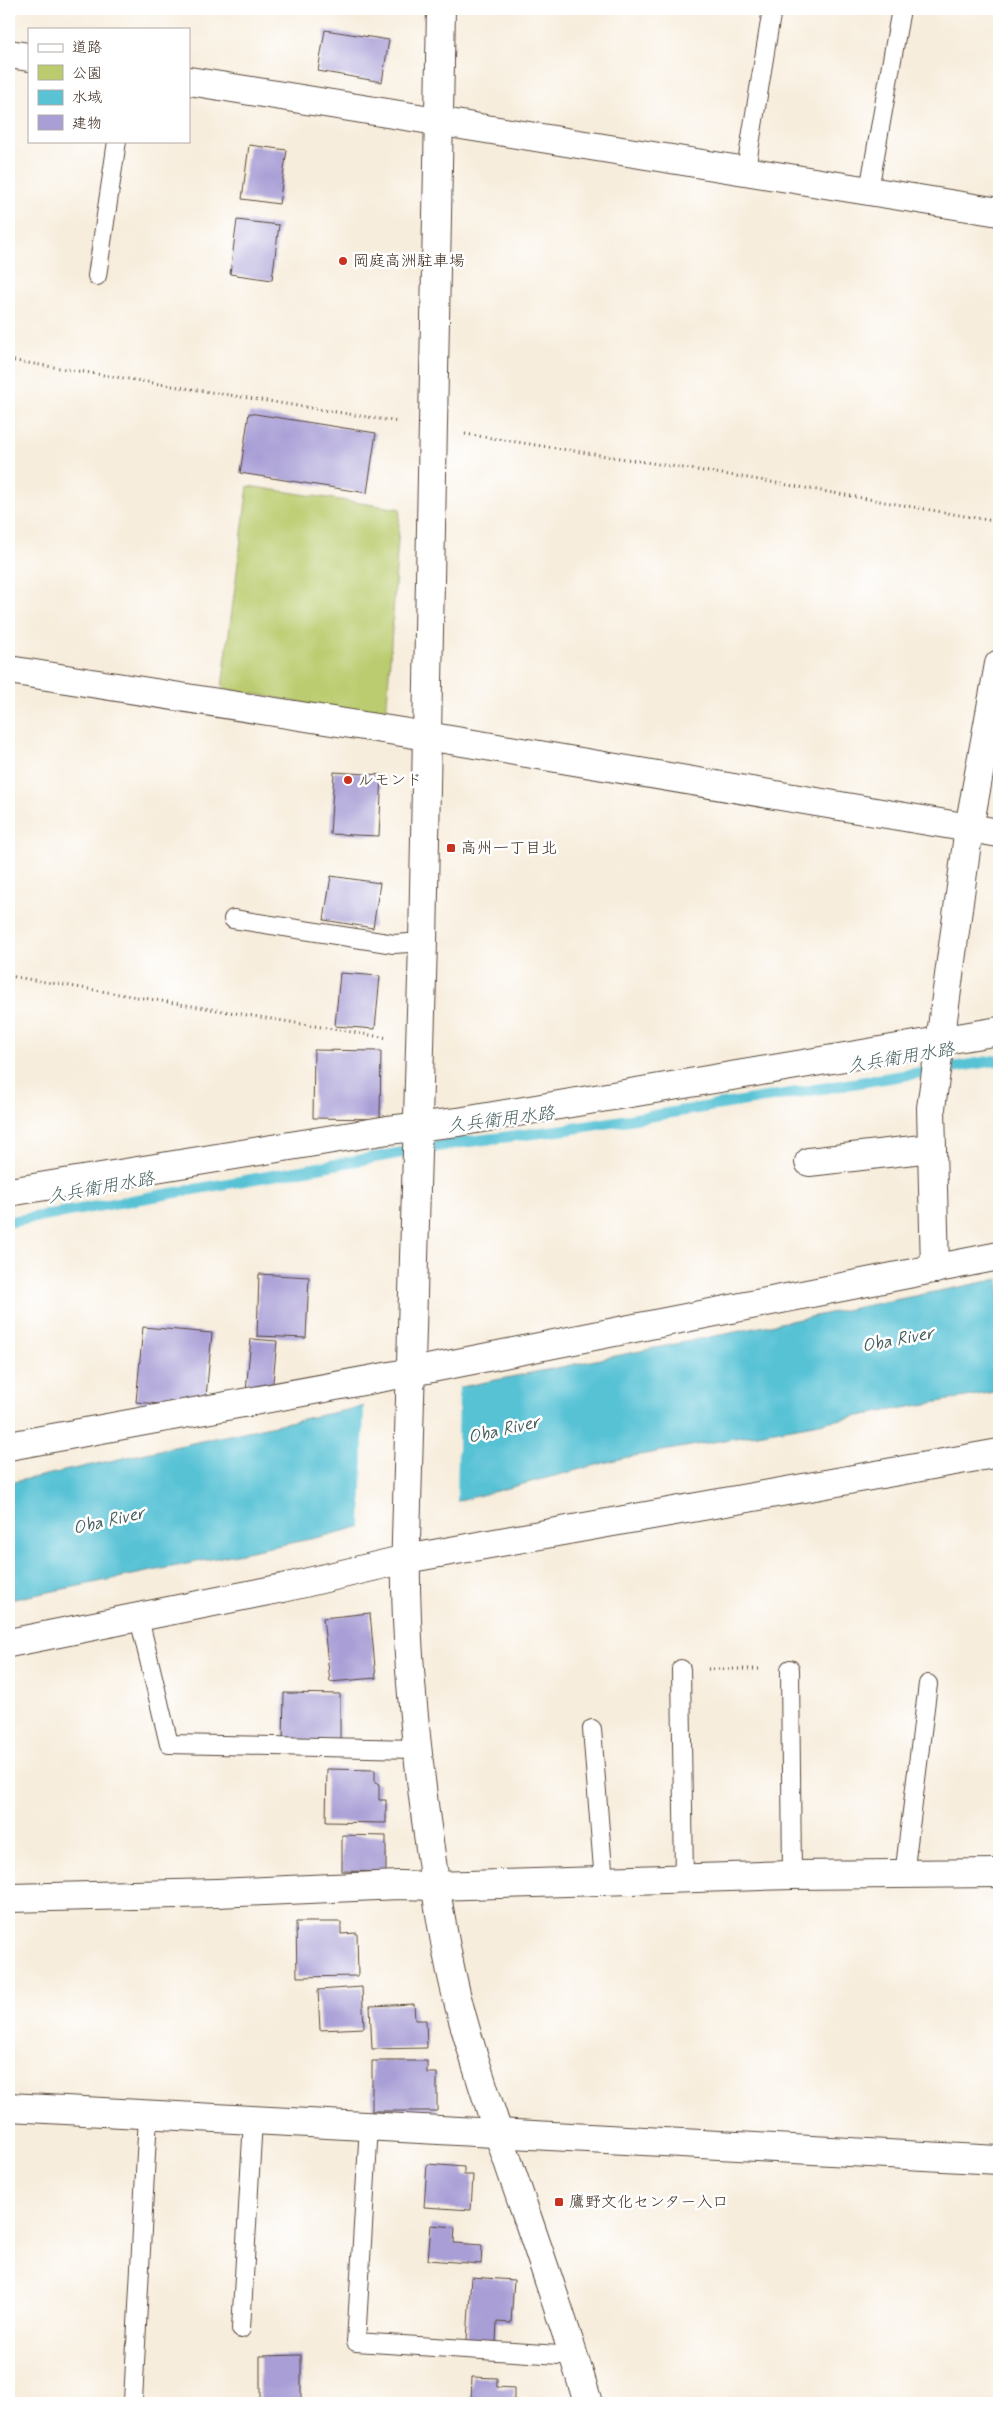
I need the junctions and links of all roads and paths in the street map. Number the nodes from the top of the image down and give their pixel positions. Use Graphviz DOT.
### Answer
graph roads {
  1 [pos="441,9"];
  2 [pos="772,9"];
  3 [pos="901,9"];
  4 [pos="9,54"];
  5 [pos="28,57"];
  6 [pos="190,81"];
  7 [pos="439,121"];
  8 [pos="117,142"];
  9 [pos="746,169"];
  10 [pos="869,190"];
  11 [pos="999,212"];
  12 [pos="97,276"];
  13 [pos="9,360"];
  14 [pos="407,424"];
  15 [pos="463,434"];
  16 [pos="999,522"];
  17 [pos="999,664"];
  18 [pos="9,670"];
  19 [pos="427,736"];
  20 [pos="969,828"];
  21 [pos="999,833"];
  22 [pos="233,919"];
  23 [pos="423,942"];
  24 [pos="9,976"];
  25 [pos="999,1031"];
  26 [pos="395,1039"];
  27 [pos="938,1040"];
  28 [pos="417,1126"];
  29 [pos="931,1148"];
  30 [pos="809,1162"];
  31 [pos="9,1192"];
  32 [pos="999,1256"];
  33 [pos="934,1269"];
  34 [pos="411,1381"];
  35 [pos="9,1446"];
  36 [pos="999,1452"];
  37 [pos="406,1549"];
  38 [pos="139,1618"];
  39 [pos="9,1643"];
  40 [pos="681,1669"];
  41 [pos="790,1669"];
  42 [pos="928,1684"];
  43 [pos="592,1729"];
  44 [pos="417,1749"];
  45 [pos="999,1873"];
  46 [pos="792,1875"];
  47 [pos="904,1875"];
  48 [pos="684,1879"];
  49 [pos="604,1882"];
  50 [pos="435,1886"];
  51 [pos="9,1898"];
  52 [pos="9,2107"];
  53 [pos="148,2116"];
  54 [pos="253,2120"];
  55 [pos="369,2126"];
  56 [pos="496,2131"];
  57 [pos="999,2160"];
  58 [pos="241,2329"];
  59 [pos="574,2356"];
  60 [pos="133,2401"];
  61 [pos="9,2402"];
  62 [pos="24,2403"];
  63 [pos="588,2403"];
  1 -- 7 [label="street"];
  2 -- 9 [label="lane"];
  3 -- 10 [label="lane"];
  4 -- 5 [label="street"];
  6 -- 7 [label="street"];
  7 -- 9 [label="street"];
  7 -- 19 [label="street"];
  8 -- 12 [label="lane"];
  9 -- 10 [label="street"];
  10 -- 11 [label="street"];
  13 -- 14 [label="path"];
  15 -- 16 [label="path"];
  17 -- 20 [label="street"];
  18 -- 19 [label="street"];
  19 -- 20 [label="street"];
  19 -- 23 [label="street"];
  20 -- 21 [label="street"];
  20 -- 27 [label="street"];
  22 -- 23 [label="lane"];
  23 -- 28 [label="street"];
  24 -- 26 [label="path"];
  25 -- 27 [label="street"];
  27 -- 28 [label="street"];
  27 -- 29 [label="street"];
  28 -- 31 [label="street"];
  28 -- 34 [label="street"];
  29 -- 30 [label="street"];
  29 -- 33 [label="street"];
  32 -- 33 [label="street"];
  33 -- 34 [label="street"];
  34 -- 35 [label="street"];
  34 -- 37 [label="street"];
  36 -- 37 [label="street"];
  37 -- 38 [label="street"];
  37 -- 44 [label="street"];
  38 -- 39 [label="street"];
  38 -- 44 [label="lane"];
  40 -- 41 [label="path"];
  40 -- 48 [label="lane"];
  41 -- 46 [label="lane"];
  42 -- 47 [label="lane"];
  43 -- 49 [label="lane"];
  44 -- 50 [label="street"];
  45 -- 47 [label="street"];
  46 -- 47 [label="street"];
  46 -- 48 [label="street"];
  48 -- 49 [label="street"];
  49 -- 50 [label="street"];
  50 -- 51 [label="street"];
  50 -- 56 [label="street"];
  52 -- 53 [label="street"];
  53 -- 54 [label="street"];
  53 -- 60 [label="lane"];
  54 -- 55 [label="street"];
  54 -- 58 [label="lane"];
  55 -- 56 [label="street"];
  55 -- 59 [label="lane"];
  56 -- 57 [label="street"];
  56 -- 59 [label="street"];
  59 -- 63 [label="street"];
  61 -- 62 [label="path"];
}
